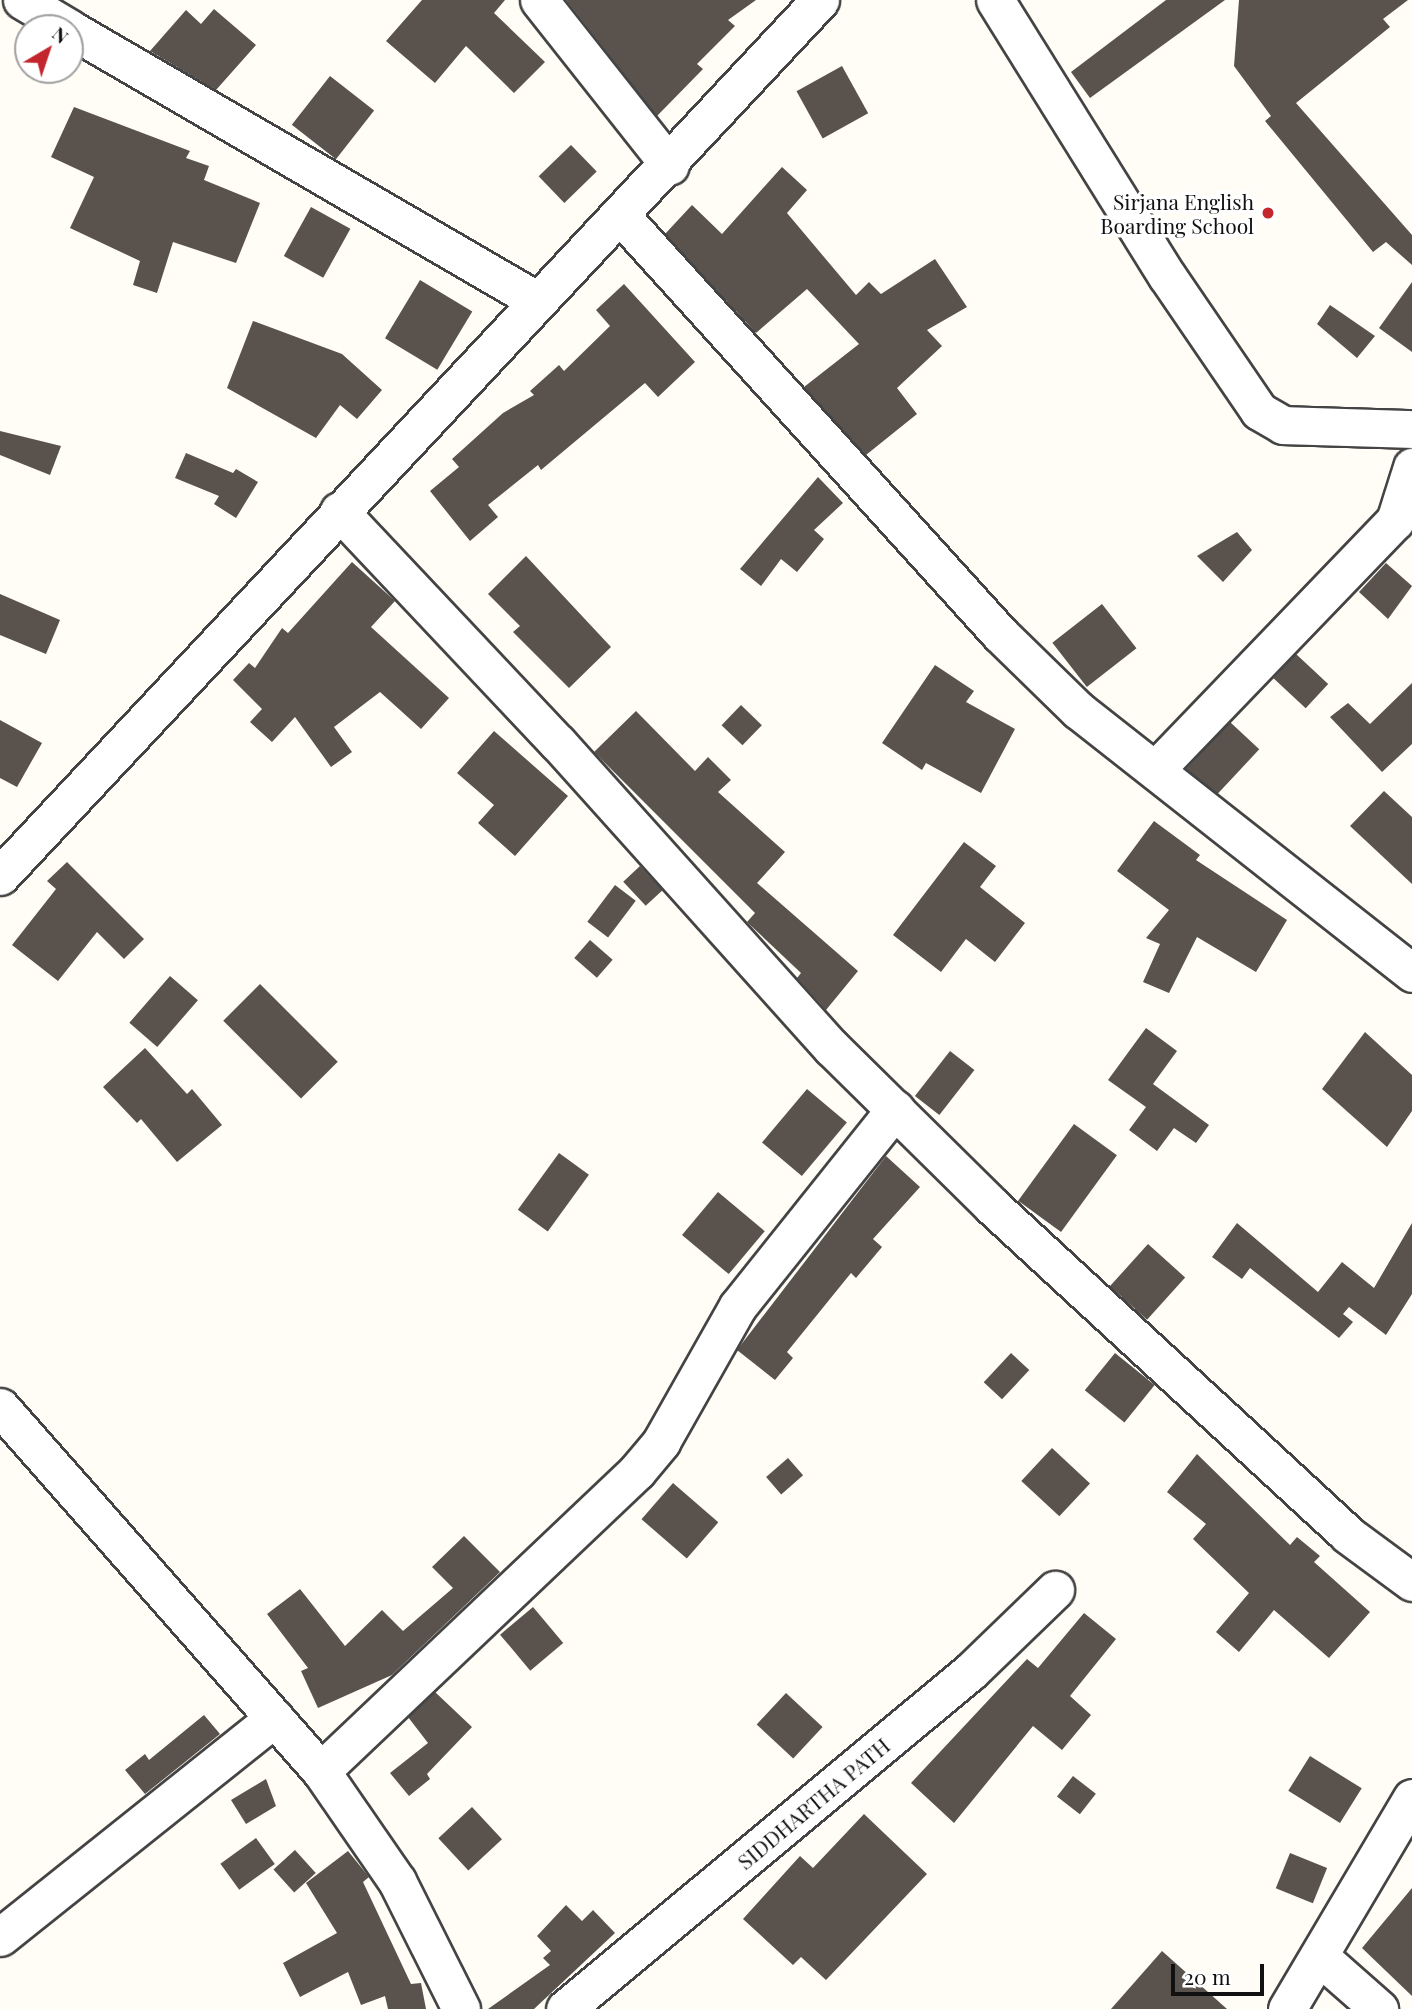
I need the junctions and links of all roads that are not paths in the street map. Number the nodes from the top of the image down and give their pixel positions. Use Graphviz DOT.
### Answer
graph roads {
  1 [pos="22,0"];
  2 [pos="539,0"];
  3 [pos="820,0"];
  4 [pos="995,0"];
  5 [pos="46,14"];
  6 [pos="84,37"];
  7 [pos="670,166"];
  8 [pos="621,216"];
  9 [pos="537,300"];
  10 [pos="1412,429"];
  11 [pos="1412,467"];
  12 [pos="339,511"];
  13 [pos="1154,770"];
  14 [pos="0,876"];
  15 [pos="1412,973"];
  16 [pos="895,1109"];
  17 [pos="0,1407"];
  18 [pos="1412,1582"];
  19 [pos="1055,1590"];
  20 [pos="274,1718"];
  21 [pos="321,1771"];
  22 [pos="1412,1798"];
  23 [pos="0,1937"];
  24 [pos="1320,1957"];
  25 [pos="461,2009"];
  26 [pos="565,2009"];
  27 [pos="1287,2009"];
  28 [pos="1379,2009"];
  1 -- 5 [label="street"];
  2 -- 7 [label="street"];
  3 -- 7 [label="street"];
  4 -- 10 [label="street"];
  6 -- 9 [label="street"];
  7 -- 8 [label="street"];
  8 -- 9 [label="street"];
  8 -- 13 [label="street"];
  9 -- 12 [label="street"];
  11 -- 13 [label="street"];
  12 -- 14 [label="street"];
  12 -- 16 [label="street"];
  13 -- 15 [label="street"];
  16 -- 18 [label="street"];
  16 -- 21 [label="street"];
  17 -- 20 [label="street"];
  19 -- 26 [label="street, SIDDHARTHA PATH"];
  20 -- 21 [label="street"];
  20 -- 23 [label="street"];
  21 -- 25 [label="street"];
  22 -- 24 [label="street"];
  24 -- 27 [label="street"];
  24 -- 28 [label="street"];
}
